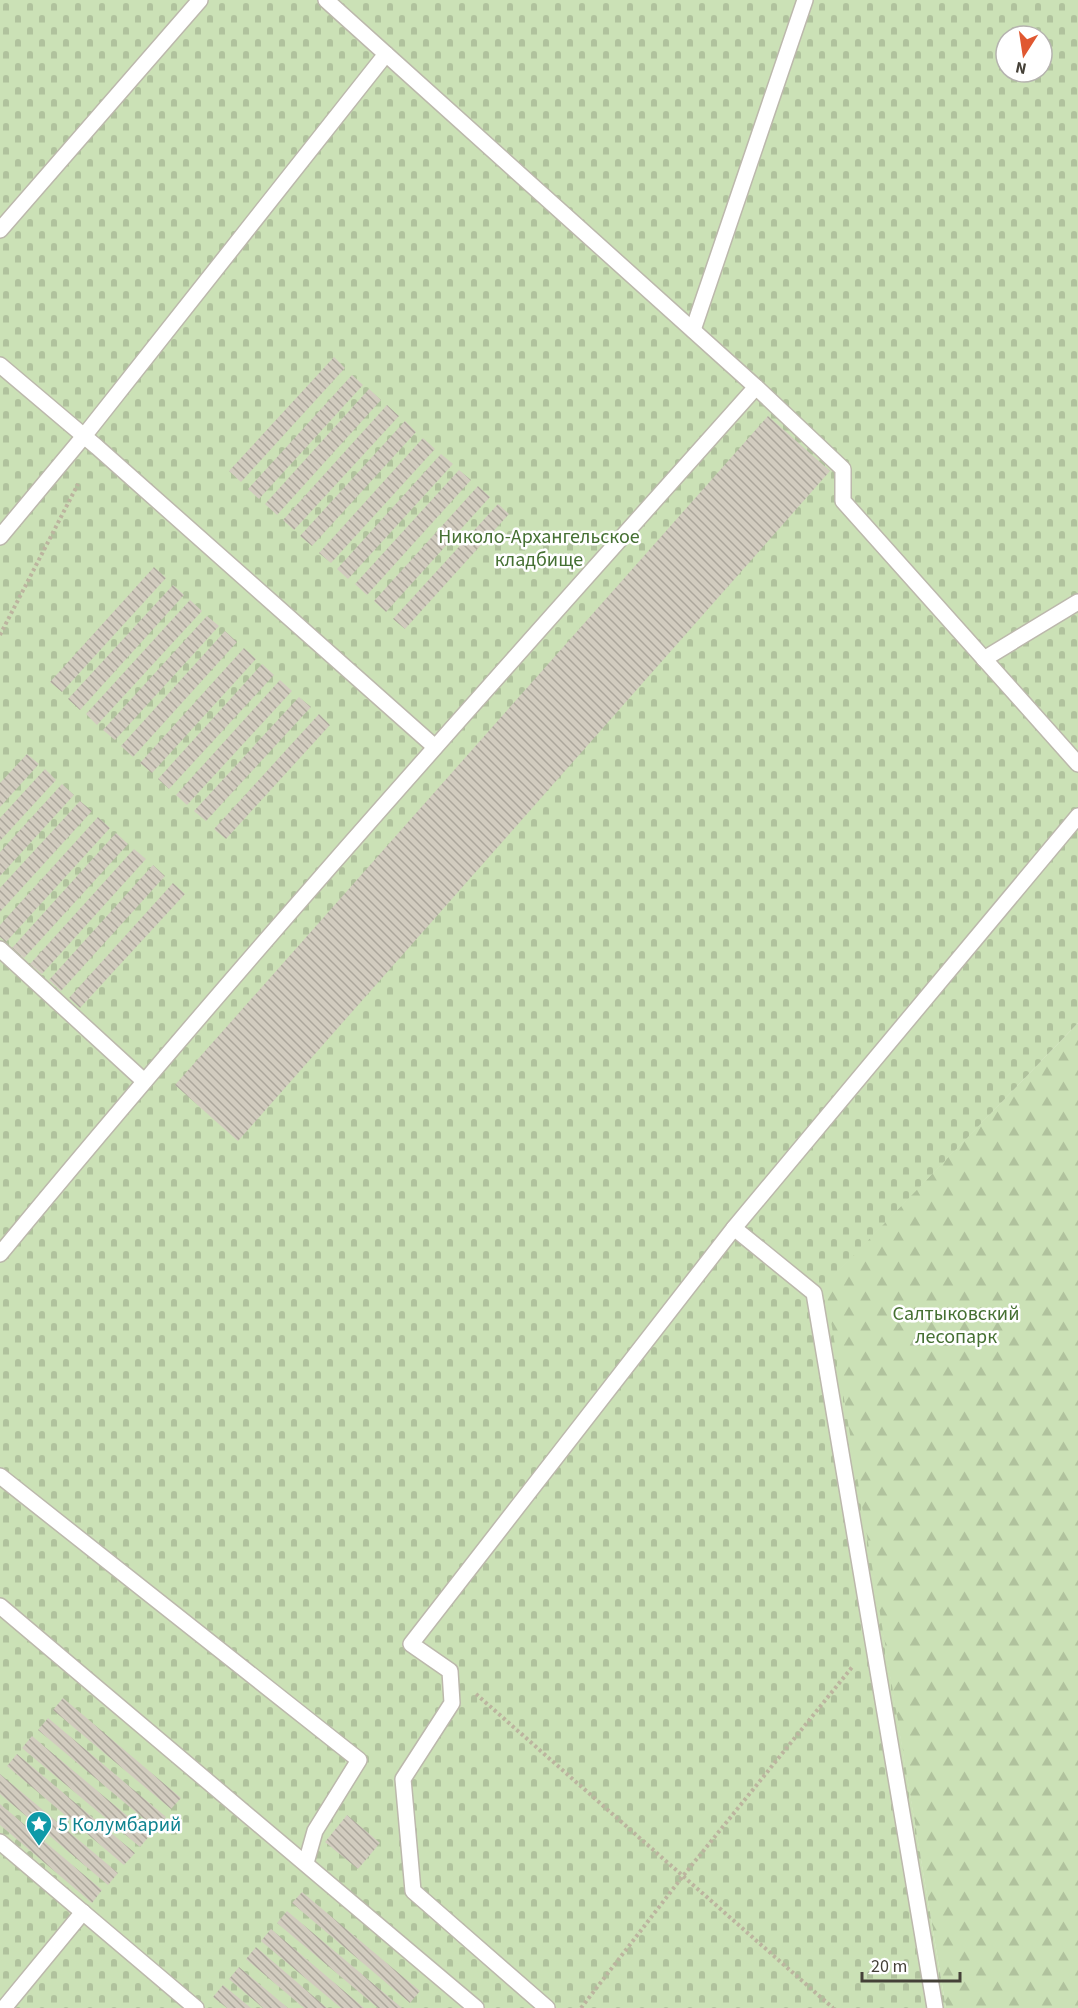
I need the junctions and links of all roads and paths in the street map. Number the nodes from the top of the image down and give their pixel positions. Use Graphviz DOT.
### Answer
graph roads {
  1 [pos="200,0"];
  2 [pos="326,0"];
  3 [pos="805,0"];
  4 [pos="386,54"];
  5 [pos="0,230"];
  6 [pos="693,330"];
  7 [pos="0,365"];
  8 [pos="756,387"];
  9 [pos="84,436"];
  10 [pos="97,447"];
  11 [pos="0,537"];
  12 [pos="1078,602"];
  13 [pos="0,635"];
  14 [pos="984,659"];
  15 [pos="435,747"];
  16 [pos="1078,764"];
  17 [pos="1078,816"];
  18 [pos="0,949"];
  19 [pos="144,1082"];
  20 [pos="734,1228"];
  21 [pos="0,1254"];
  22 [pos="0,1476"];
  23 [pos="0,1606"];
  24 [pos="873,1642"];
  25 [pos="450,1671"];
  26 [pos="0,1842"];
  27 [pos="306,1863"];
  28 [pos="683,1876"];
  29 [pos="83,1912"];
  30 [pos="4,2008"];
  31 [pos="196,2008"];
  32 [pos="476,2008"];
  33 [pos="547,2008"];
  34 [pos="580,2008"];
  35 [pos="833,2008"];
  36 [pos="935,2008"];
  1 -- 5 [label="lane"];
  2 -- 4 [label="lane"];
  3 -- 6 [label="lane"];
  4 -- 6 [label="lane"];
  4 -- 9 [label="lane"];
  6 -- 8 [label="lane"];
  7 -- 9 [label="lane"];
  8 -- 14 [label="lane"];
  8 -- 15 [label="lane"];
  9 -- 10 [label="lane"];
  9 -- 11 [label="lane"];
  10 -- 13 [label="path"];
  10 -- 15 [label="lane"];
  12 -- 14 [label="lane"];
  14 -- 16 [label="lane"];
  15 -- 19 [label="lane"];
  17 -- 20 [label="lane"];
  18 -- 19 [label="lane"];
  19 -- 21 [label="lane"];
  20 -- 24 [label="lane"];
  20 -- 25 [label="lane"];
  22 -- 27 [label="lane"];
  23 -- 27 [label="lane"];
  24 -- 28 [label="path"];
  24 -- 36 [label="lane"];
  25 -- 28 [label="path"];
  25 -- 33 [label="lane"];
  26 -- 29 [label="lane"];
  27 -- 32 [label="lane"];
  28 -- 34 [label="path"];
  28 -- 35 [label="path"];
  29 -- 30 [label="lane"];
  29 -- 31 [label="lane"];
}
